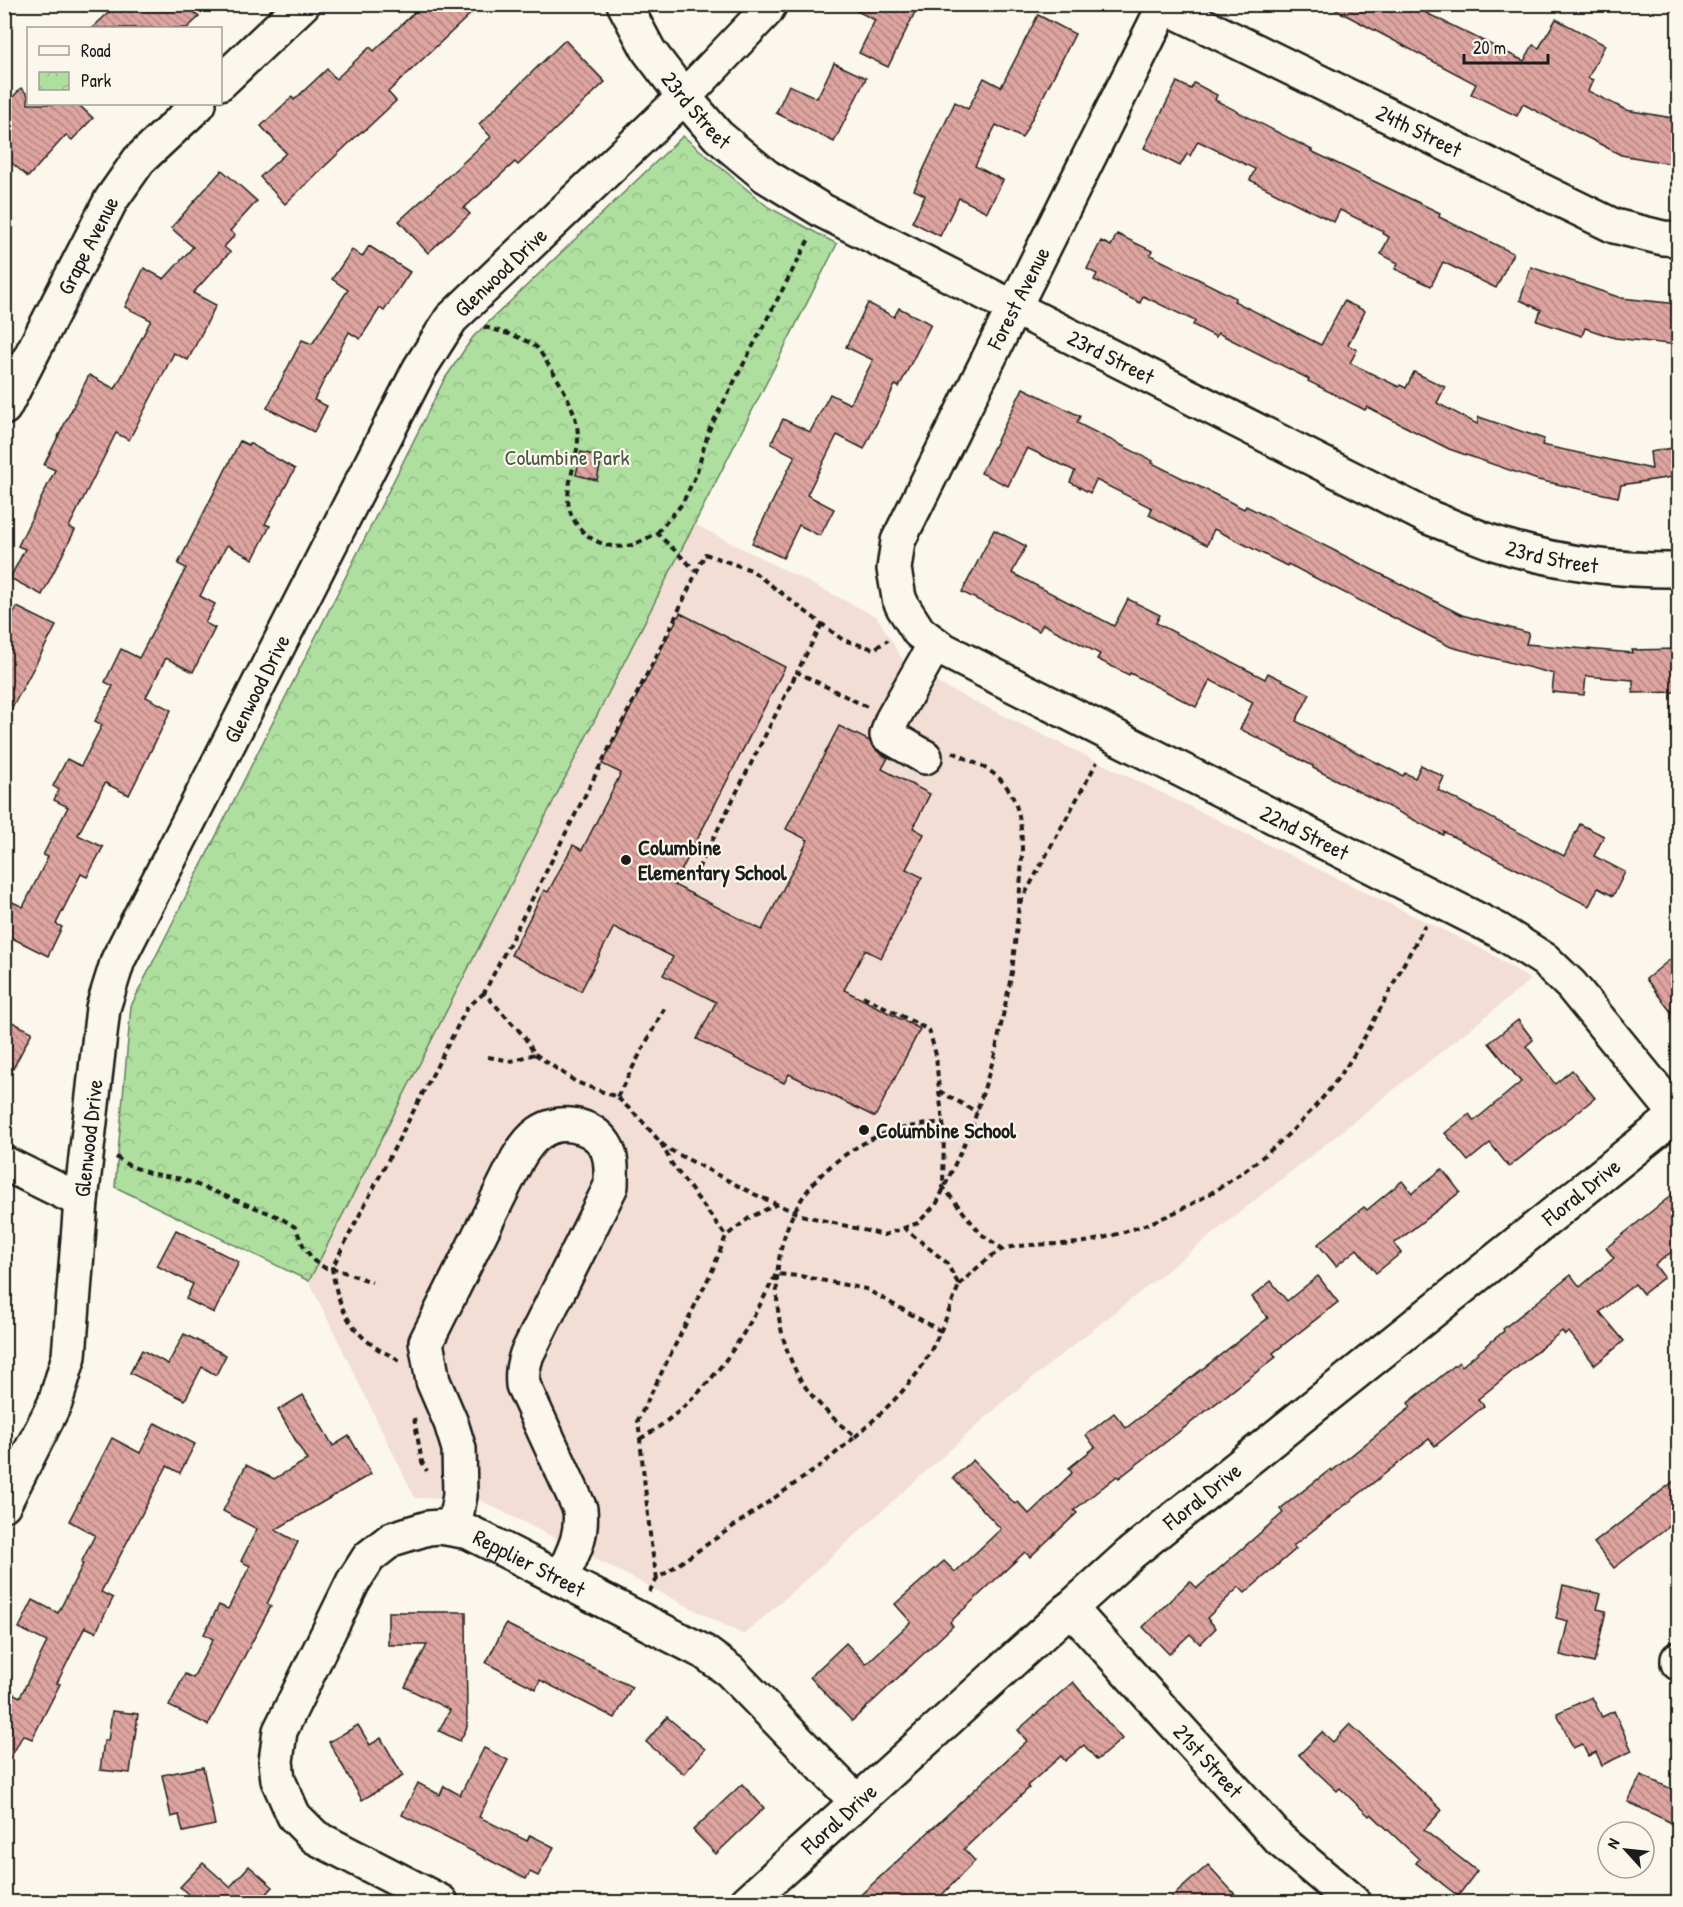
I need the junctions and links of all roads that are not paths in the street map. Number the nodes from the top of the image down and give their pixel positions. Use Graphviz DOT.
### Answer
graph roads {
  1 [pos="303,4"];
  2 [pos="624,4"];
  3 [pos="770,4"];
  4 [pos="1165,5"];
  5 [pos="222,81"];
  6 [pos="684,97"];
  7 [pos="198,105"];
  8 [pos="1678,239"];
  9 [pos="1013,307"];
  10 [pos="4,408"];
  11 [pos="1678,570"];
  12 [pos="916,622"];
  13 [pos="925,757"];
  14 [pos="1678,1115"];
  15 [pos="4,1163"];
  16 [pos="81,1201"];
  17 [pos="4,1504"];
  18 [pos="454,1530"];
  19 [pos="561,1579"];
  20 [pos="1070,1608"];
  21 [pos="857,1802"];
  22 [pos="1339,1899"];
  23 [pos="441,1902"];
  24 [pos="747,1902"];
  1 -- 5 [label="street"];
  2 -- 6 [label="street, 23rd Street"];
  3 -- 6 [label="street, Glenwood Drive"];
  4 -- 8 [label="street, 24th Street"];
  4 -- 9 [label="street, Forest Avenue"];
  6 -- 9 [label="street, 23rd Street"];
  6 -- 16 [label="street, Glenwood Drive"];
  7 -- 10 [label="street, Grape Avenue"];
  9 -- 11 [label="street, 23rd Street"];
  9 -- 12 [label="street, Forest Avenue"];
  12 -- 13 [label="street"];
  12 -- 14 [label="street, 22nd Street"];
  14 -- 20 [label="street, Floral Drive"];
  15 -- 16 [label="street"];
  16 -- 17 [label="street, Glenwood Drive"];
  18 -- 19 [label="street, Repplier Street"];
  18 -- 19 [label="street"];
  18 -- 23 [label="street, Repplier Street"];
  19 -- 21 [label="street, Repplier Street"];
  20 -- 21 [label="street, Floral Drive"];
  20 -- 22 [label="street, 21st Street"];
  21 -- 24 [label="street, Floral Drive"];
}
